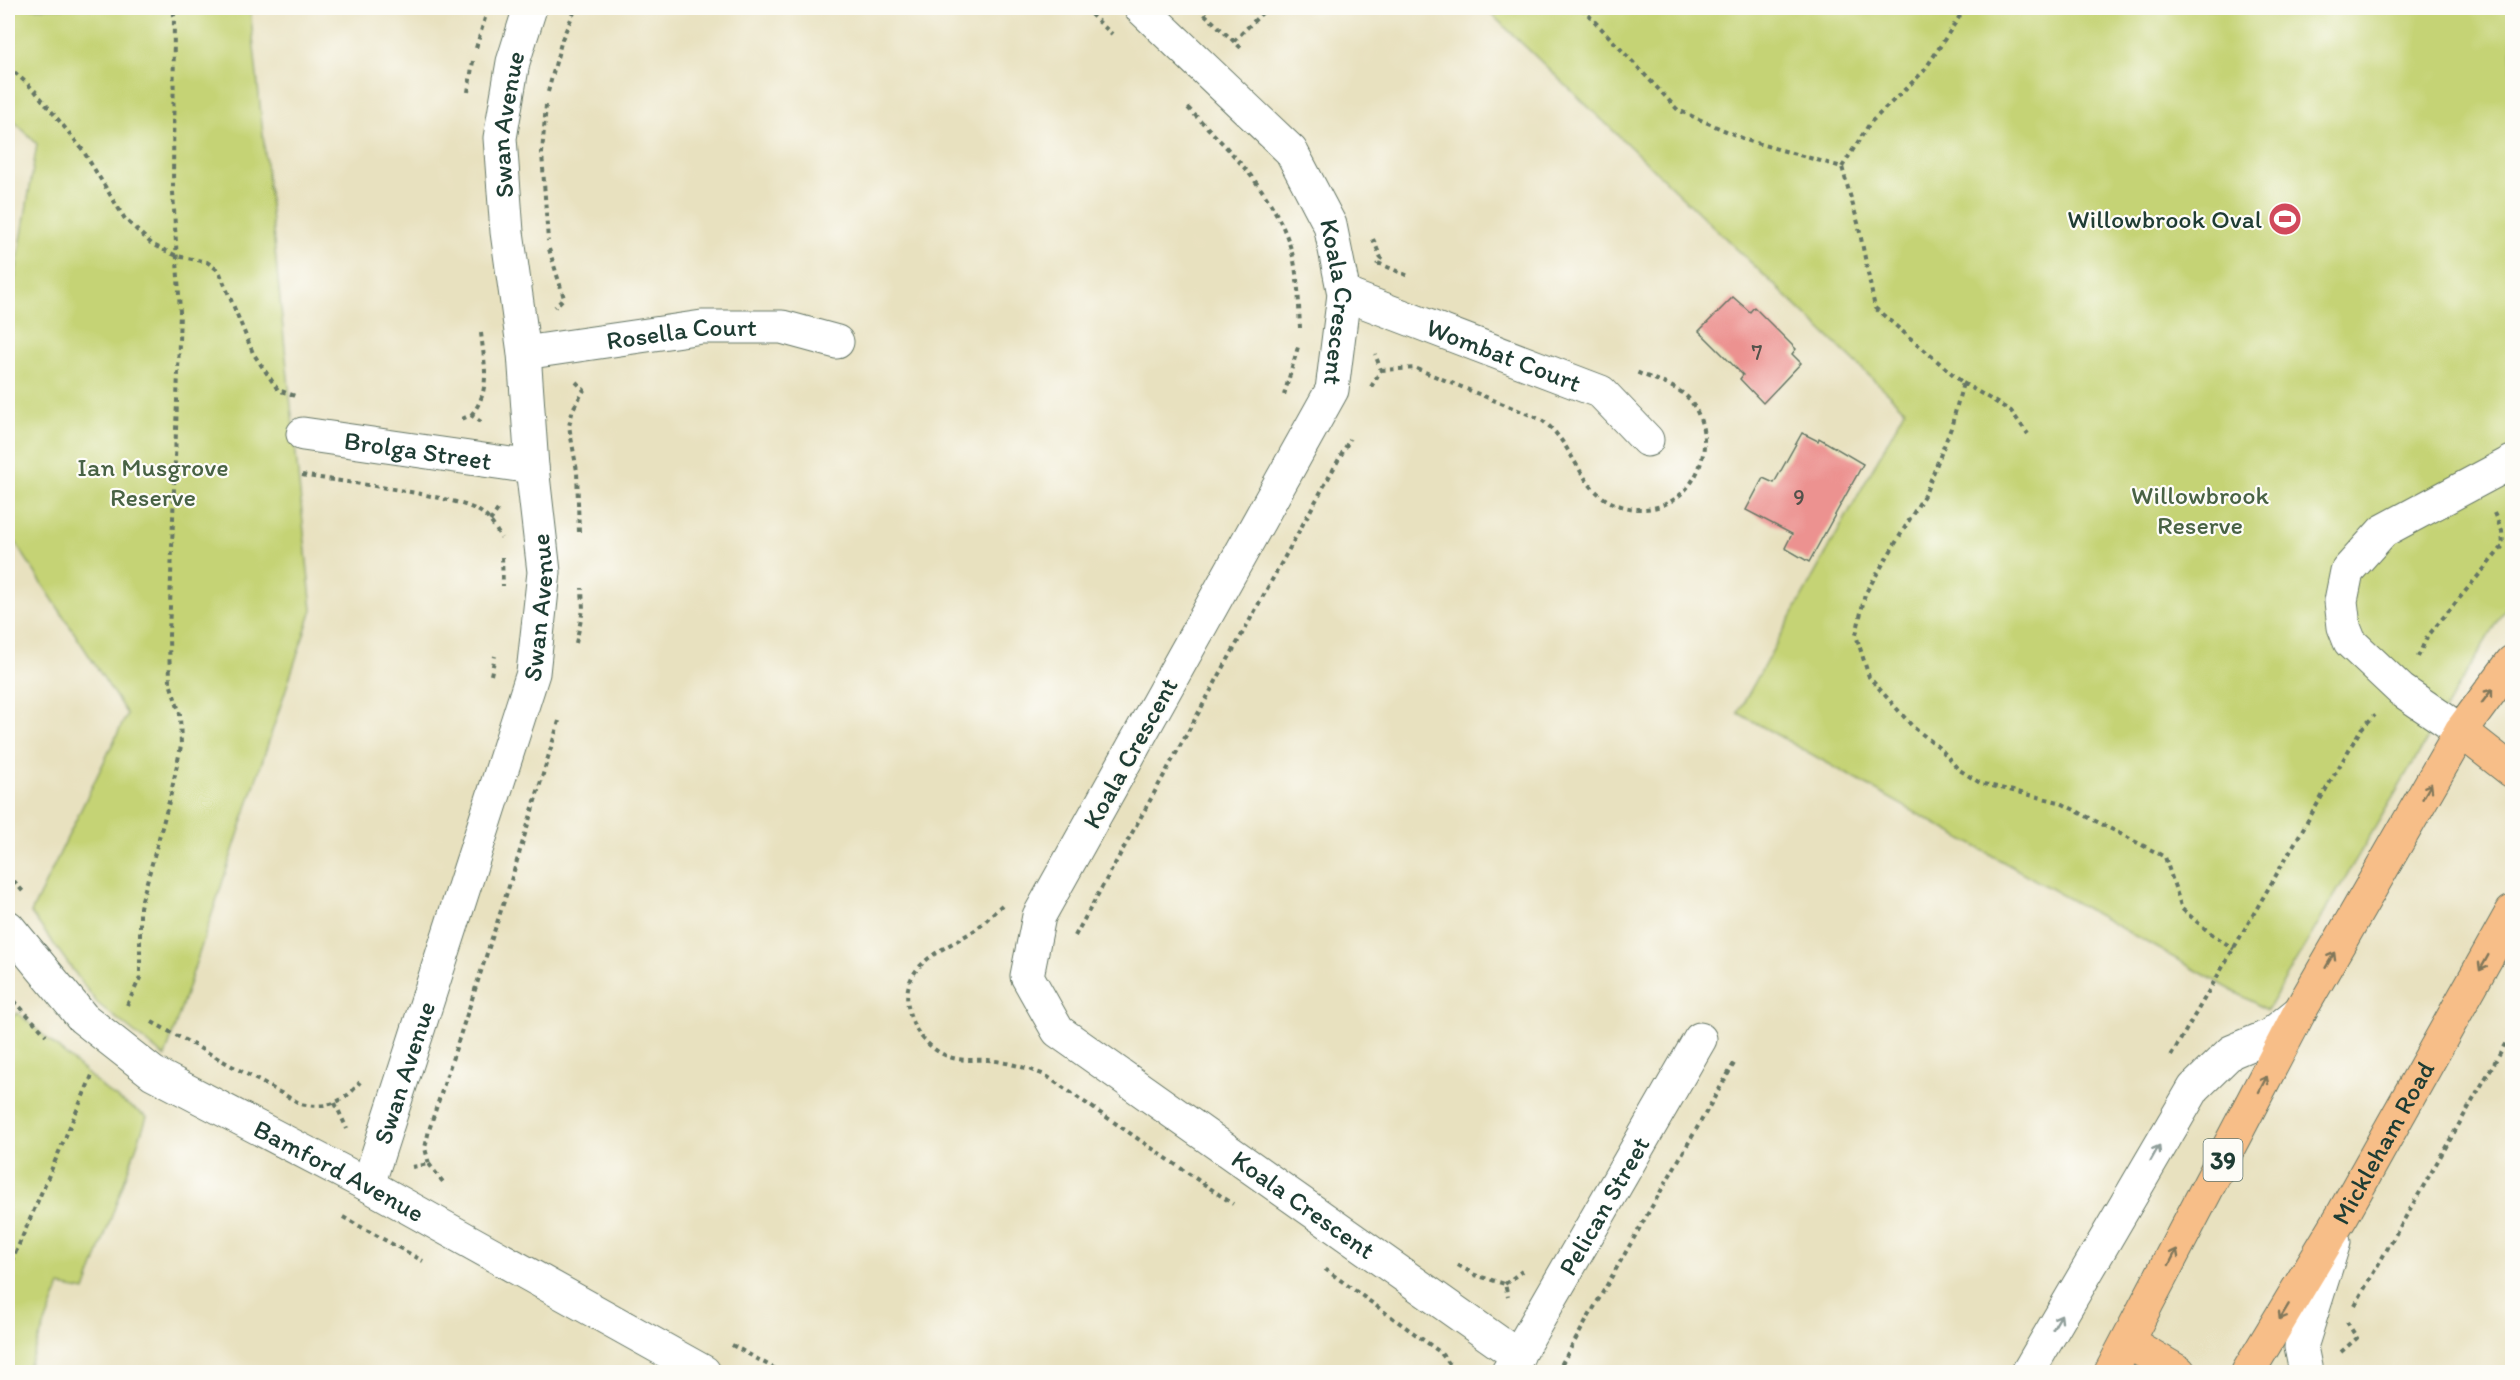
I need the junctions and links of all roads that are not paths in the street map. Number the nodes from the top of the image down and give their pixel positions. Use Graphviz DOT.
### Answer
graph roads {
  1 [pos="530,8"];
  2 [pos="1141,8"];
  3 [pos="1355,298"];
  4 [pos="837,342"];
  5 [pos="524,353"];
  6 [pos="303,434"];
  7 [pos="1647,440"];
  8 [pos="2512,462"];
  9 [pos="532,466"];
  10 [pos="2512,662"];
  11 [pos="2461,731"];
  12 [pos="2512,752"];
  13 [pos="2512,771"];
  14 [pos="2512,912"];
  15 [pos="8,927"];
  16 [pos="2300,1011"];
  17 [pos="1700,1039"];
  18 [pos="368,1185"];
  19 [pos="2343,1214"];
  20 [pos="2128,1342"];
  21 [pos="1507,1356"];
  22 [pos="704,1372"];
  23 [pos="2028,1372"];
  24 [pos="2111,1372"];
  25 [pos="2179,1372"];
  26 [pos="2248,1372"];
  27 [pos="2306,1372"];
  1 -- 5 [label="street, Swan Avenue"];
  2 -- 3 [label="street, Koala Crescent"];
  3 -- 7 [label="street, Wombat Court"];
  3 -- 21 [label="street, Koala Crescent"];
  4 -- 5 [label="street, Rosella Court"];
  5 -- 9 [label="street, Swan Avenue"];
  6 -- 9 [label="street, Brolga Street"];
  8 -- 11 [label="street"];
  9 -- 18 [label="street, Swan Avenue"];
  11 -- 10 [label="main road, 39, one-way"];
  11 -- 12 [label="main road"];
  11 -- 13 [label="main road"];
  16 -- 11 [label="main road, 39, one-way"];
  14 -- 19 [label="main road, Mickleham Road, one-way"];
  15 -- 18 [label="street, Bamford Avenue"];
  20 -- 16 [label="main road, 39, one-way"];
  23 -- 16 [label="street, one-way"];
  17 -- 21 [label="street, Pelican Street"];
  18 -- 22 [label="street, Bamford Avenue"];
  19 -- 26 [label="main road, Mickleham Road, one-way"];
  19 -- 27 [label="street"];
  20 -- 24 [label="main road, 39"];
  20 -- 25 [label="main road"];
}
